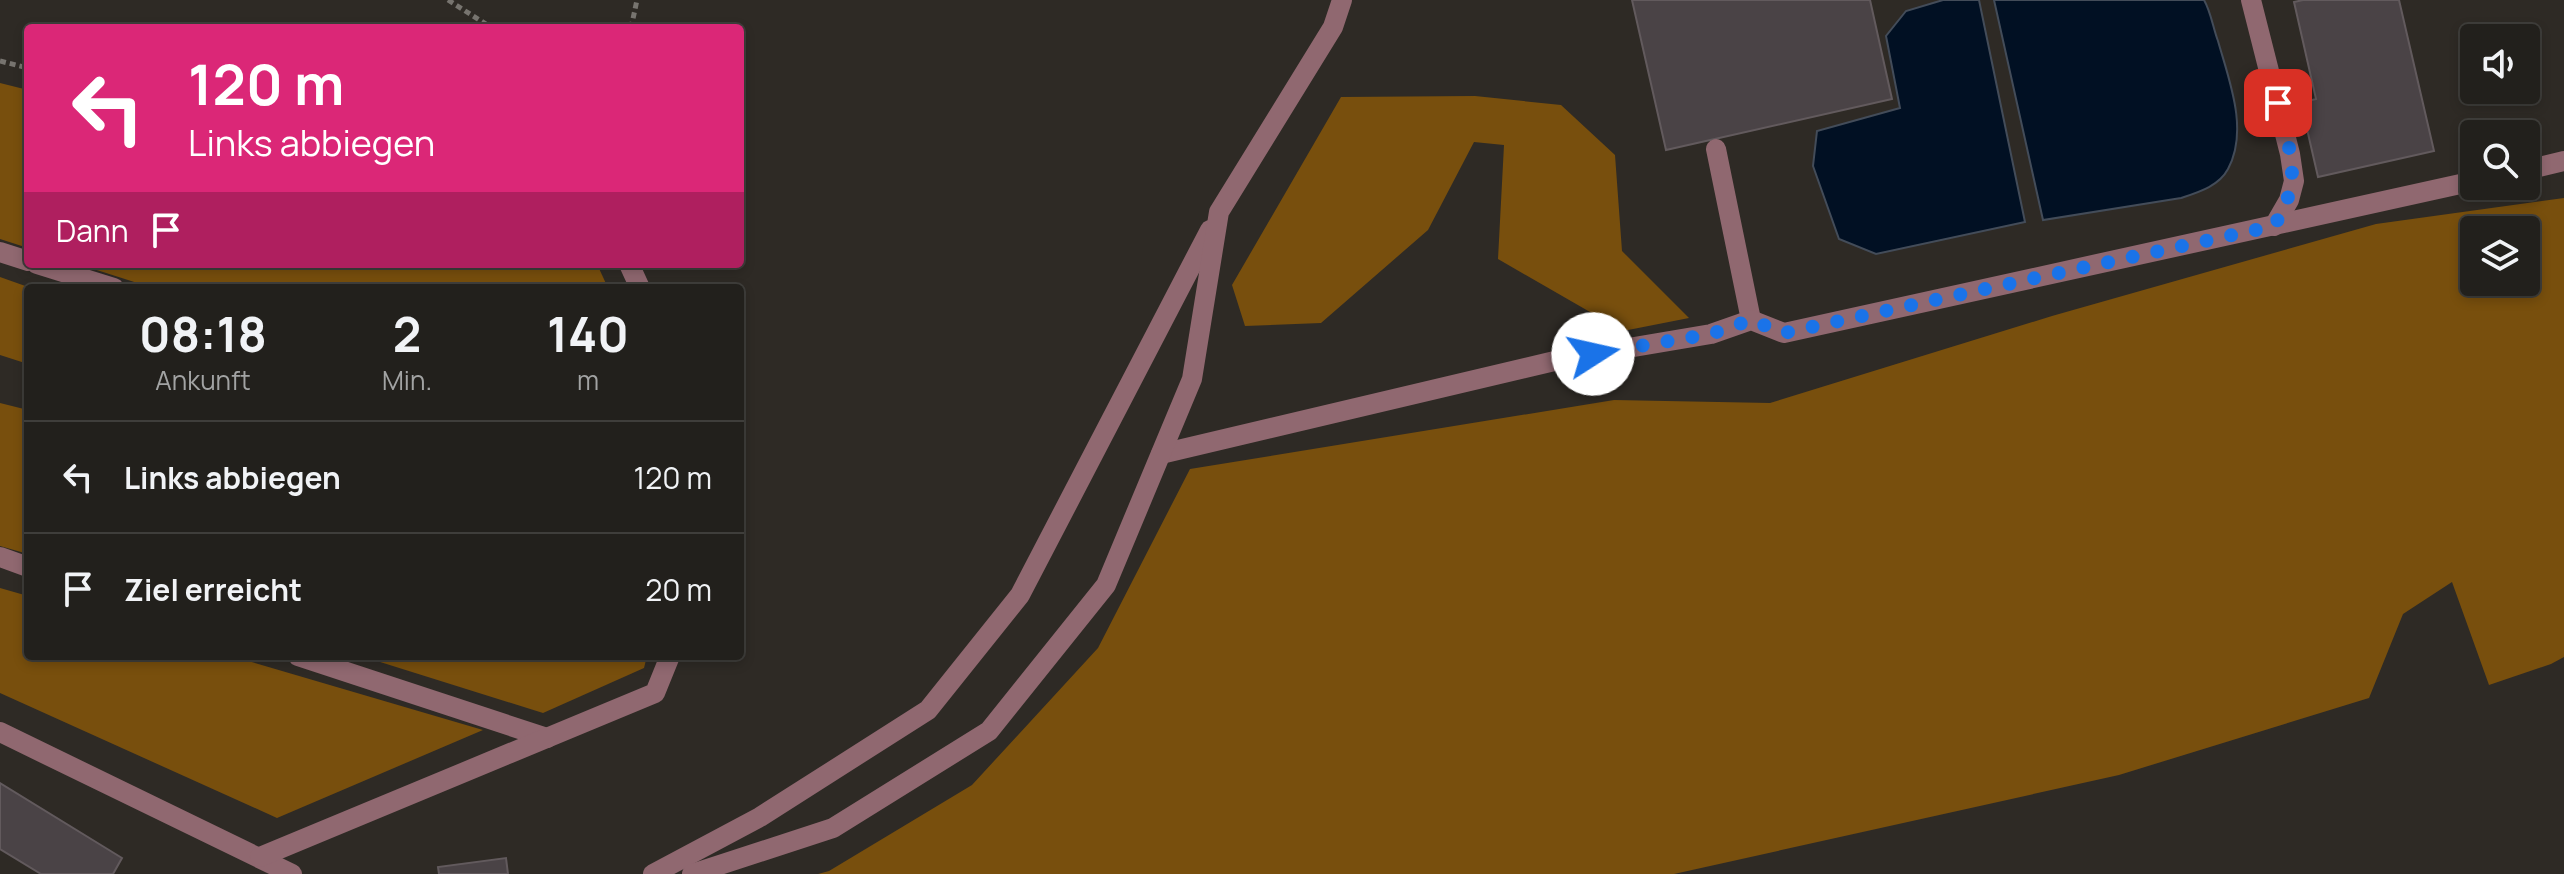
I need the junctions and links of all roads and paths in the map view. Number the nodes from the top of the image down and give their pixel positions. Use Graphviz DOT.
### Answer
graph roads {
  1 [pos="448,0"];
  2 [pos="637,0"];
  3 [pos="1342,0"];
  4 [pos="2251,0"];
  5 [pos="486,24"];
  6 [pos="632,24"];
  7 [pos="0,61"];
  8 [pos="24,67"];
  9 [pos="1716,149"];
  10 [pos="2564,161"];
  11 [pos="2540,167"];
  12 [pos="2460,184"];
  13 [pos="1219,212"];
  14 [pos="2274,226"];
  15 [pos="0,252"];
  16 [pos="24,260"];
  17 [pos="50,268"];
  18 [pos="101,284"];
  19 [pos="1751,320"];
  20 [pos="1161,454"];
  21 [pos="0,557"];
  22 [pos="24,566"];
  23 [pos="310,660"];
  24 [pos="668,660"];
  25 [pos="0,732"];
  26 [pos="547,738"];
  27 [pos="260,857"];
  28 [pos="292,874"];
  29 [pos="653,874"];
  30 [pos="692,874"];
  1 -- 5 [label="path"];
  2 -- 6 [label="path"];
  3 -- 13 [label="lane"];
  4 -- 14 [label="lane"];
  7 -- 8 [label="path"];
  9 -- 19 [label="lane"];
  10 -- 11 [label="lane"];
  12 -- 14 [label="lane"];
  13 -- 20 [label="lane"];
  13 -- 29 [label="lane"];
  14 -- 19 [label="lane"];
  15 -- 16 [label="lane"];
  17 -- 18 [label="lane"];
  19 -- 20 [label="lane"];
  20 -- 30 [label="lane"];
  21 -- 22 [label="lane"];
  23 -- 26 [label="lane"];
  24 -- 26 [label="lane"];
  25 -- 27 [label="lane"];
  26 -- 27 [label="lane"];
  27 -- 28 [label="lane"];
}
